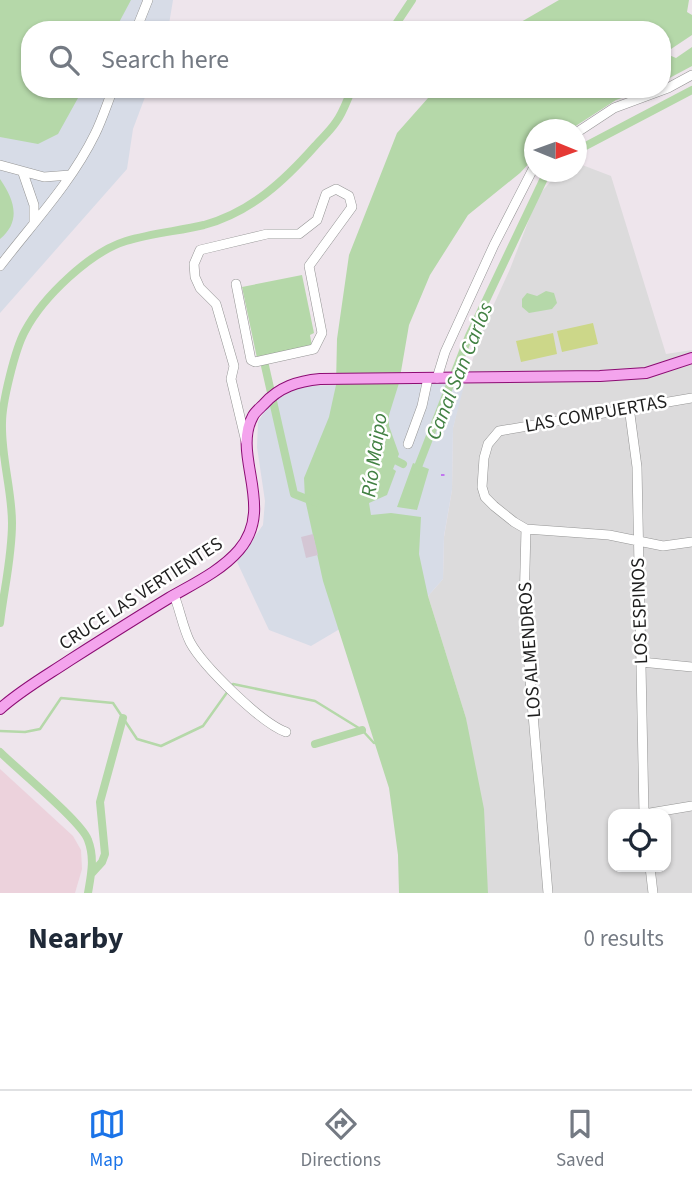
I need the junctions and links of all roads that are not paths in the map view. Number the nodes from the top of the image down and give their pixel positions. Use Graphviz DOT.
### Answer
graph roads {
  1 [pos="148,0"];
  2 [pos="140,21"];
  3 [pos="692,75"];
  4 [pos="671,86"];
  5 [pos="109,98"];
  6 [pos="641,98"];
  7 [pos="587,125"];
  8 [pos="0,165"];
  9 [pos="23,173"];
  10 [pos="71,176"];
  11 [pos="526,182"];
  12 [pos="34,222"];
  13 [pos="0,266"];
  14 [pos="236,285"];
  15 [pos="692,358"];
  16 [pos="435,378"];
  17 [pos="692,398"];
  18 [pos="629,407"];
  19 [pos="246,444"];
  20 [pos="408,444"];
  21 [pos="526,529"];
  22 [pos="638,542"];
  23 [pos="692,542"];
  24 [pos="174,595"];
  25 [pos="641,662"];
  26 [pos="692,667"];
  27 [pos="0,709"];
  28 [pos="286,732"];
  29 [pos="692,806"];
  30 [pos="644,809"];
  31 [pos="671,810"];
  32 [pos="651,872"];
  33 [pos="548,893"];
  34 [pos="653,893"];
  1 -- 2 [label="street"];
  3 -- 4 [label="street"];
  5 -- 10 [label="street"];
  6 -- 7 [label="street"];
  8 -- 9 [label="street"];
  9 -- 10 [label="street"];
  9 -- 12 [label="street"];
  10 -- 12 [label="street"];
  11 -- 16 [label="street"];
  12 -- 13 [label="street"];
  14 -- 19 [label="street"];
  15 -- 16 [label="main road, CRUCE LAS VERTIENTES"];
  16 -- 19 [label="main road, CRUCE LAS VERTIENTES"];
  16 -- 20 [label="street"];
  17 -- 18 [label="street, LAS COMPUERTAS"];
  18 -- 21 [label="street, LAS COMPUERTAS"];
  18 -- 22 [label="street, LOS ESPINOS"];
  19 -- 24 [label="main road, CRUCE LAS VERTIENTES"];
  21 -- 22 [label="street"];
  21 -- 33 [label="street, LOS ALMENDROS"];
  22 -- 23 [label="street"];
  22 -- 25 [label="street, LOS ESPINOS"];
  24 -- 27 [label="main road, CRUCE LAS VERTIENTES"];
  24 -- 28 [label="street"];
  25 -- 26 [label="street"];
  25 -- 30 [label="street, LOS ESPINOS"];
  29 -- 31 [label="street"];
  32 -- 34 [label="street"];
}
